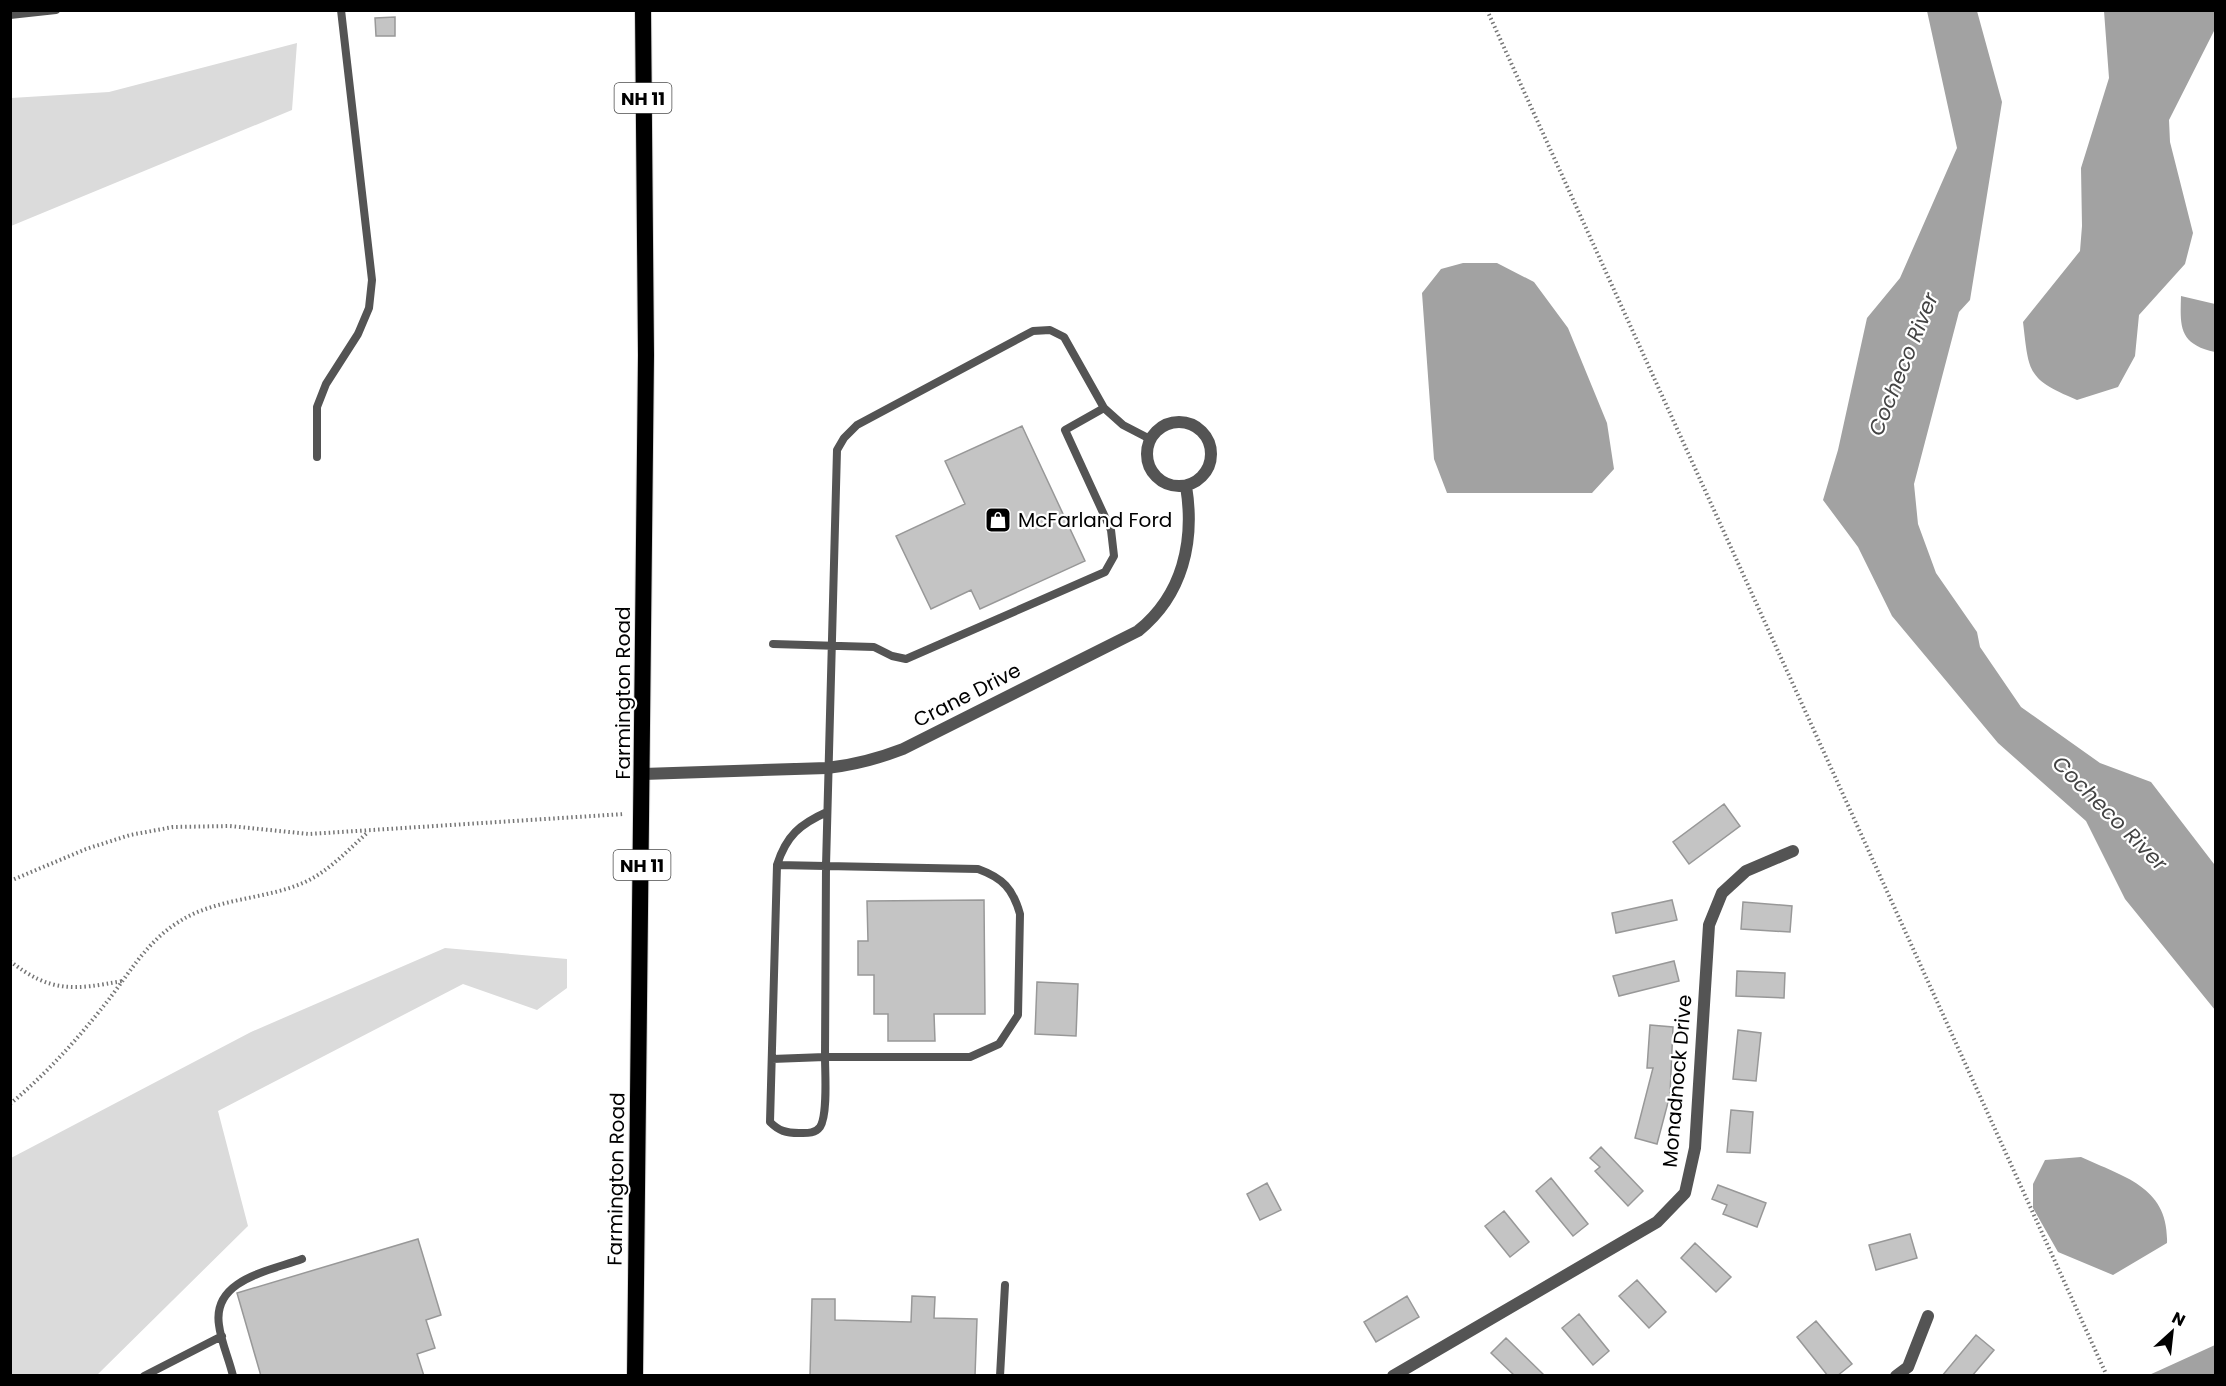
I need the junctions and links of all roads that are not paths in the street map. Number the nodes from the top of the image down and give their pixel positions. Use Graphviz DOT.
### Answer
graph roads {
  1 [pos="56,10"];
  2 [pos="341,10"];
  3 [pos="644,10"];
  4 [pos="10,15"];
  5 [pos="1104,408"];
  6 [pos="1150,439"];
  7 [pos="317,457"];
  8 [pos="1186,486"];
  9 [pos="773,644"];
  10 [pos="831,645"];
  11 [pos="826,768"];
  12 [pos="643,774"];
  13 [pos="827,812"];
  14 [pos="1793,851"];
  15 [pos="777,865"];
  16 [pos="826,866"];
  17 [pos="825,1057"];
  18 [pos="772,1059"];
  19 [pos="302,1258"];
  20 [pos="1005,1285"];
  21 [pos="1928,1316"];
  22 [pos="222,1336"];
  23 [pos="144,1376"];
  24 [pos="233,1376"];
  25 [pos="635,1376"];
  26 [pos="1000,1376"];
  27 [pos="1393,1376"];
  28 [pos="1896,1376"];
  1 -- 4 [label="lane"];
  2 -- 7 [label="lane"];
  3 -- 12 [label="highway, Farmington Road / NH 11"];
  5 -- 6 [label="lane"];
  5 -- 10 [label="lane"];
  5 -- 10 [label="lane"];
  6 -- 8 [label="street"];
  6 -- 8 [label="street"];
  8 -- 11 [label="street, Crane Drive"];
  9 -- 10 [label="lane"];
  10 -- 11 [label="lane"];
  11 -- 12 [label="street, Crane Drive"];
  11 -- 13 [label="lane"];
  12 -- 25 [label="highway, Farmington Road / NH 11"];
  13 -- 15 [label="lane"];
  13 -- 16 [label="lane"];
  14 -- 27 [label="street, Monadnock Drive"];
  15 -- 16 [label="lane"];
  15 -- 18 [label="lane"];
  16 -- 17 [label="lane"];
  16 -- 17 [label="lane"];
  17 -- 18 [label="lane"];
  17 -- 18 [label="lane"];
  19 -- 22 [label="lane"];
  20 -- 26 [label="lane"];
  21 -- 28 [label="street"];
  22 -- 23 [label="lane"];
  22 -- 24 [label="lane"];
}
